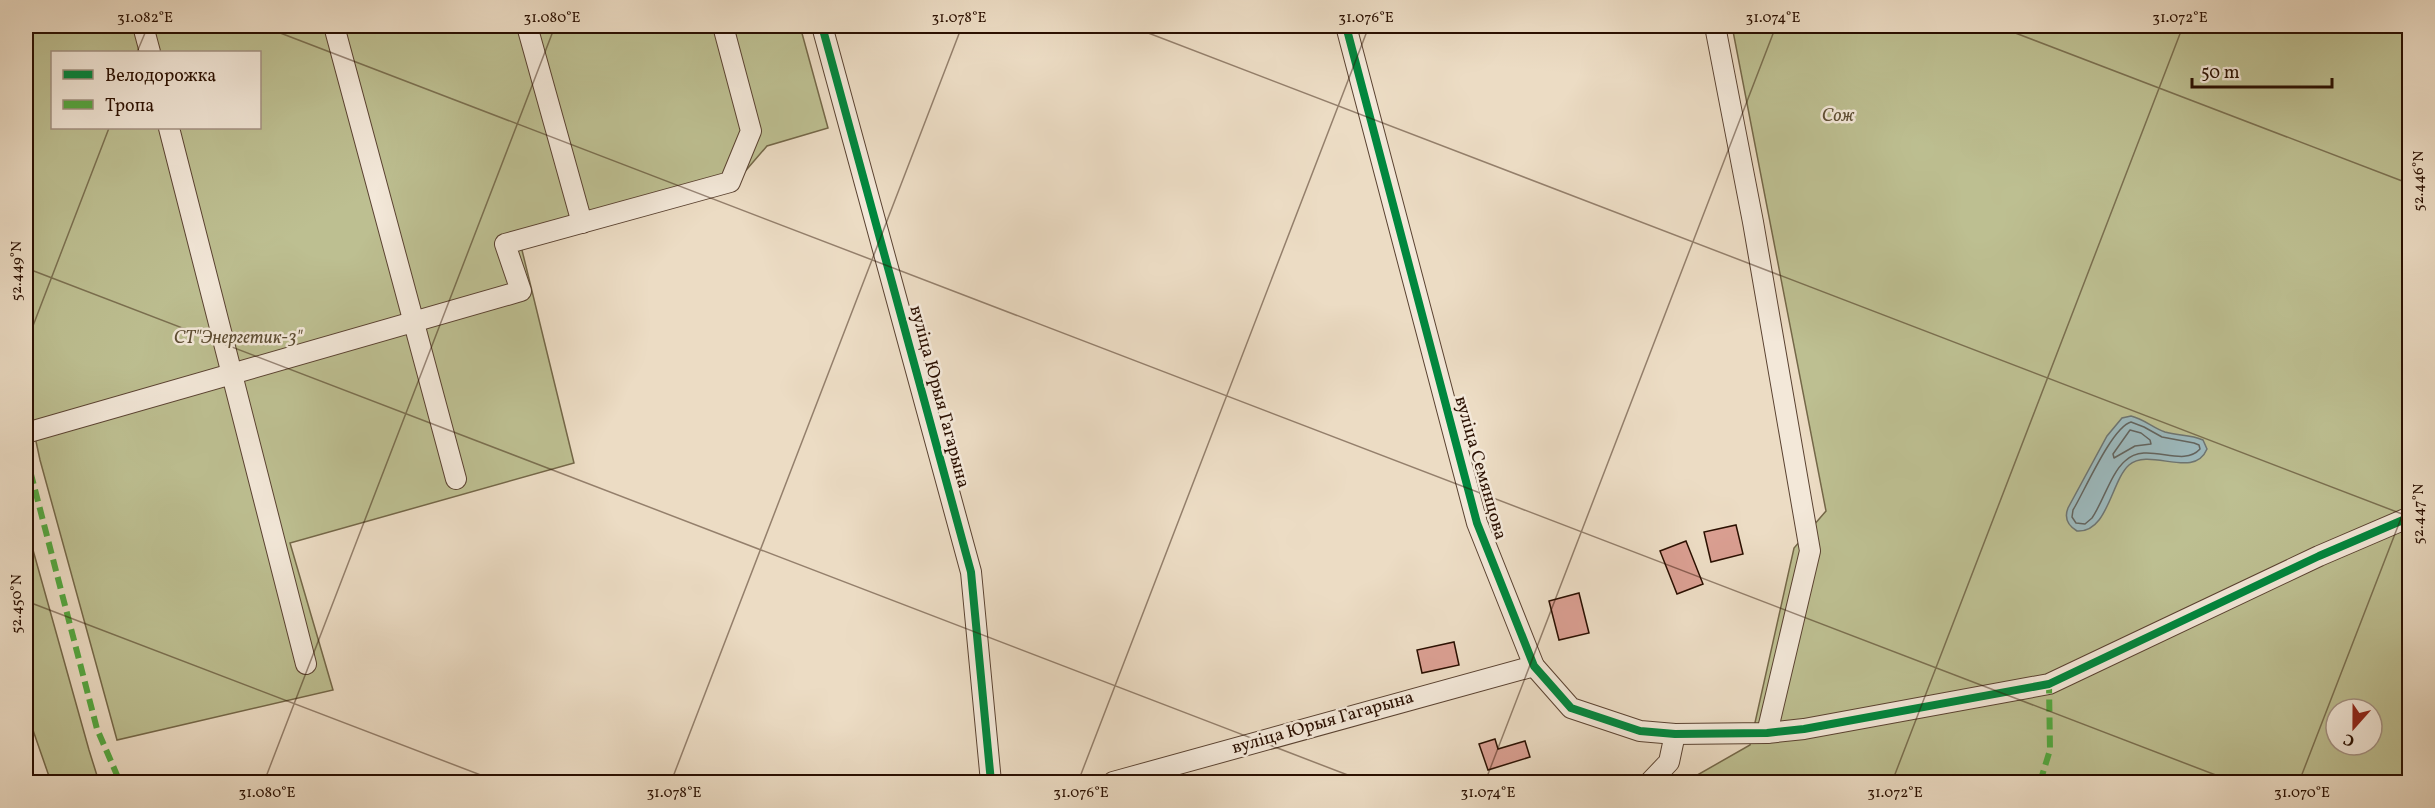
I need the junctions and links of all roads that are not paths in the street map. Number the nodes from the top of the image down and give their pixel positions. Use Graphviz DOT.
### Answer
graph roads {
  1 [pos="143,26"];
  2 [pos="334,26"];
  3 [pos="527,26"];
  4 [pos="723,26"];
  5 [pos="822,26"];
  6 [pos="1346,26"];
  7 [pos="1715,26"];
  8 [pos="150,51"];
  9 [pos="169,129"];
  10 [pos="582,223"];
  11 [pos="413,322"];
  12 [pos="231,374"];
  13 [pos="26,433"];
  14 [pos="456,479"];
  15 [pos="2409,517"];
  16 [pos="306,664"];
  17 [pos="1534,666"];
  18 [pos="1767,733"];
  19 [pos="1675,734"];
  20 [pos="991,783"];
  21 [pos="1113,783"];
  22 [pos="1650,783"];
  1 -- 8 [label="street"];
  2 -- 11 [label="street"];
  3 -- 10 [label="street"];
  4 -- 10 [label="street"];
  5 -- 20 [label="street, вуліца Юрыя Гагарына"];
  6 -- 17 [label="street, вуліца Семянцова"];
  7 -- 18 [label="street"];
  9 -- 12 [label="street"];
  10 -- 11 [label="street"];
  11 -- 12 [label="street"];
  11 -- 14 [label="street"];
  12 -- 13 [label="street"];
  12 -- 16 [label="street"];
  15 -- 18 [label="street, вуліца Семянцова"];
  17 -- 19 [label="street, вуліца Семянцова"];
  17 -- 21 [label="street, вуліца Юрыя Гагарына"];
  18 -- 19 [label="street, вуліца Семянцова"];
  19 -- 22 [label="street"];
}
